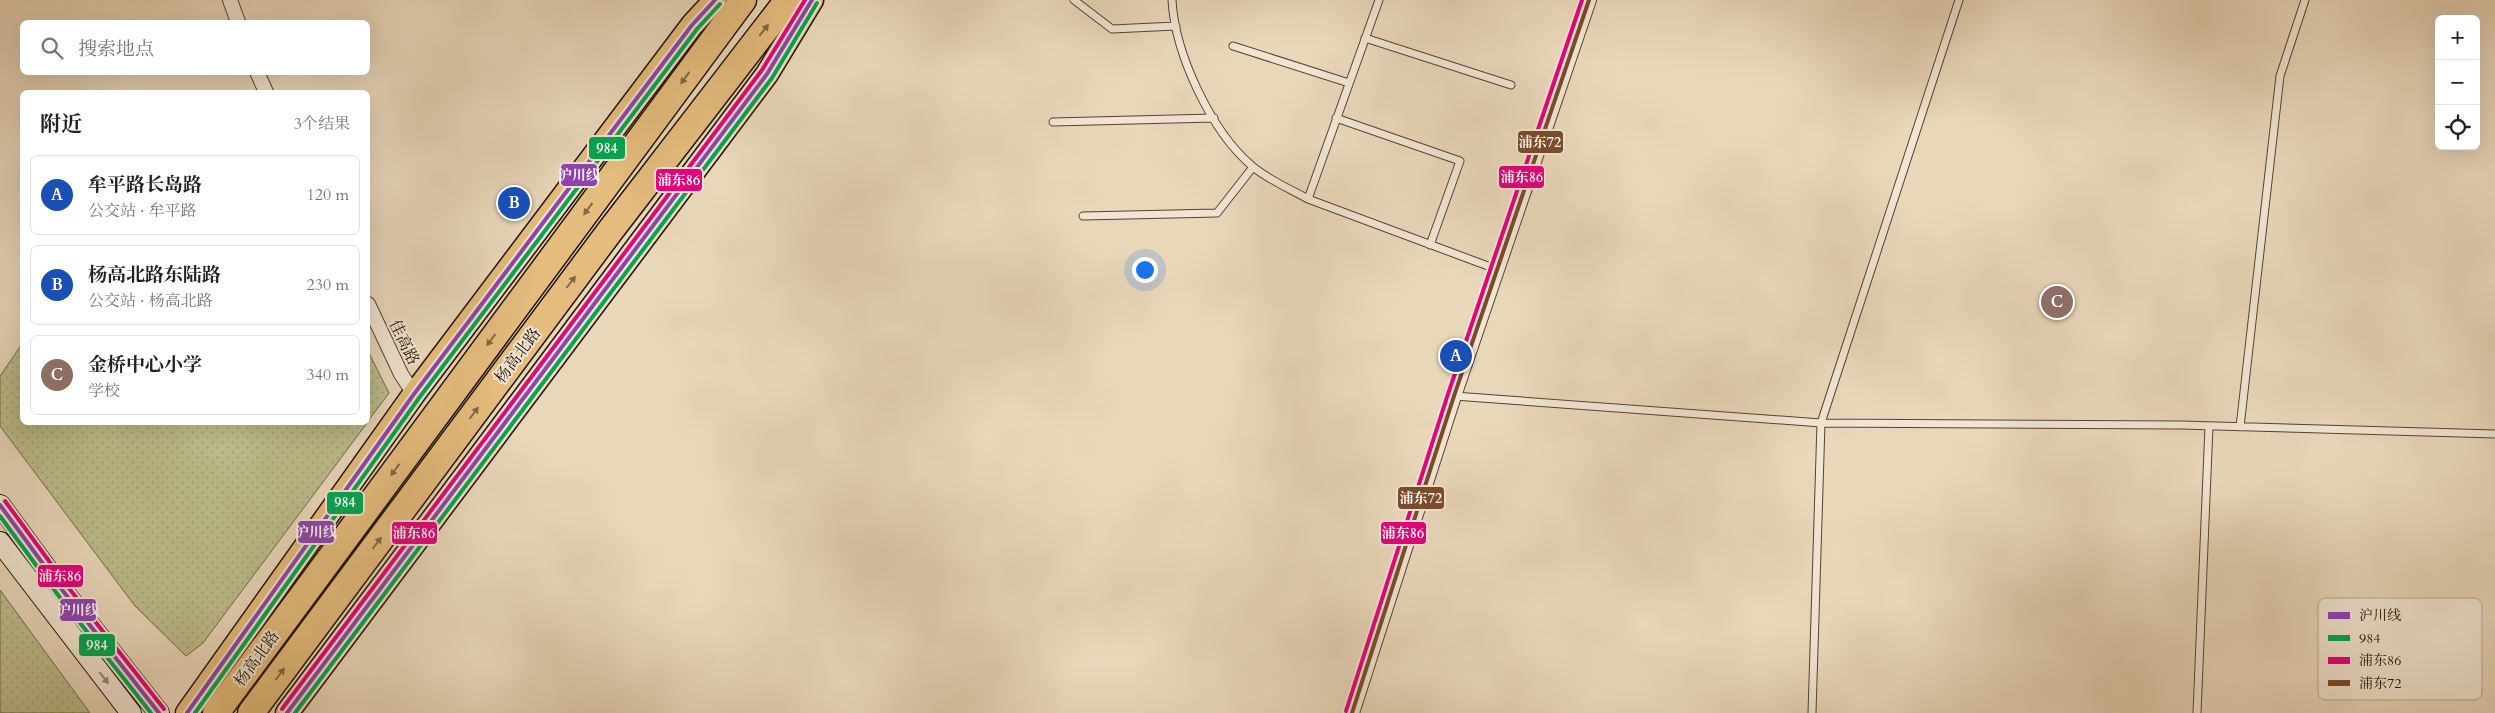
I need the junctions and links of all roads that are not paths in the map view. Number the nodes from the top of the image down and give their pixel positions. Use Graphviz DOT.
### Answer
graph roads {
  1 [pos="230,0"];
  2 [pos="716,0"];
  3 [pos="744,0"];
  4 [pos="788,0"];
  5 [pos="812,0"];
  6 [pos="1074,0"];
  7 [pos="1172,0"];
  8 [pos="1379,0"];
  9 [pos="1589,0"];
  10 [pos="1959,0"];
  11 [pos="2305,0"];
  12 [pos="237,20"];
  13 [pos="1176,26"];
  14 [pos="1365,38"];
  15 [pos="1233,46"];
  16 [pos="258,75"];
  17 [pos="1349,83"];
  18 [pos="1512,85"];
  19 [pos="265,90"];
  20 [pos="1214,118"];
  21 [pos="1336,118"];
  22 [pos="1053,122"];
  23 [pos="1252,167"];
  24 [pos="1308,199"];
  25 [pos="1083,216"];
  26 [pos="1430,245"];
  27 [pos="1496,269"];
  28 [pos="370,308"];
  29 [pos="414,394"];
  30 [pos="1454,396"];
  31 [pos="1821,423"];
  32 [pos="2209,426"];
  33 [pos="2240,427"];
  34 [pos="2495,434"];
  35 [pos="0,505"];
  36 [pos="0,542"];
  37 [pos="131,713"];
  38 [pos="159,713"];
  39 [pos="187,713"];
  40 [pos="216,713"];
  41 [pos="251,713"];
  42 [pos="287,713"];
  43 [pos="1352,713"];
  44 [pos="1812,713"];
  45 [pos="2197,713"];
  1 -- 12 [label="street"];
  2 -- 29 [label="main road, 杨高北路"];
  3 -- 40 [label="highway, 杨高北路, one-way"];
  41 -- 4 [label="highway, 杨高北路, one-way"];
  5 -- 42 [label="main road, 杨高北路"];
  6 -- 13 [label="lane"];
  7 -- 13 [label="lane"];
  8 -- 14 [label="lane"];
  9 -- 27 [label="street"];
  10 -- 31 [label="lane"];
  11 -- 33 [label="lane"];
  13 -- 20 [label="lane"];
  14 -- 17 [label="lane"];
  14 -- 18 [label="lane"];
  15 -- 17 [label="lane"];
  16 -- 19 [label="street"];
  17 -- 21 [label="lane"];
  20 -- 22 [label="lane"];
  20 -- 23 [label="lane"];
  21 -- 24 [label="lane"];
  21 -- 26 [label="lane"];
  23 -- 24 [label="lane"];
  23 -- 25 [label="lane"];
  24 -- 26 [label="lane"];
  26 -- 27 [label="lane"];
  27 -- 30 [label="street"];
  28 -- 29 [label="street, 佳高路"];
  29 -- 39 [label="main road, 杨高北路"];
  30 -- 31 [label="lane"];
  30 -- 43 [label="street"];
  31 -- 32 [label="lane"];
  31 -- 44 [label="lane"];
  32 -- 33 [label="lane"];
  32 -- 45 [label="lane"];
  33 -- 34 [label="lane"];
  35 -- 38 [label="main road"];
  36 -- 37 [label="main road, one-way"];
}
